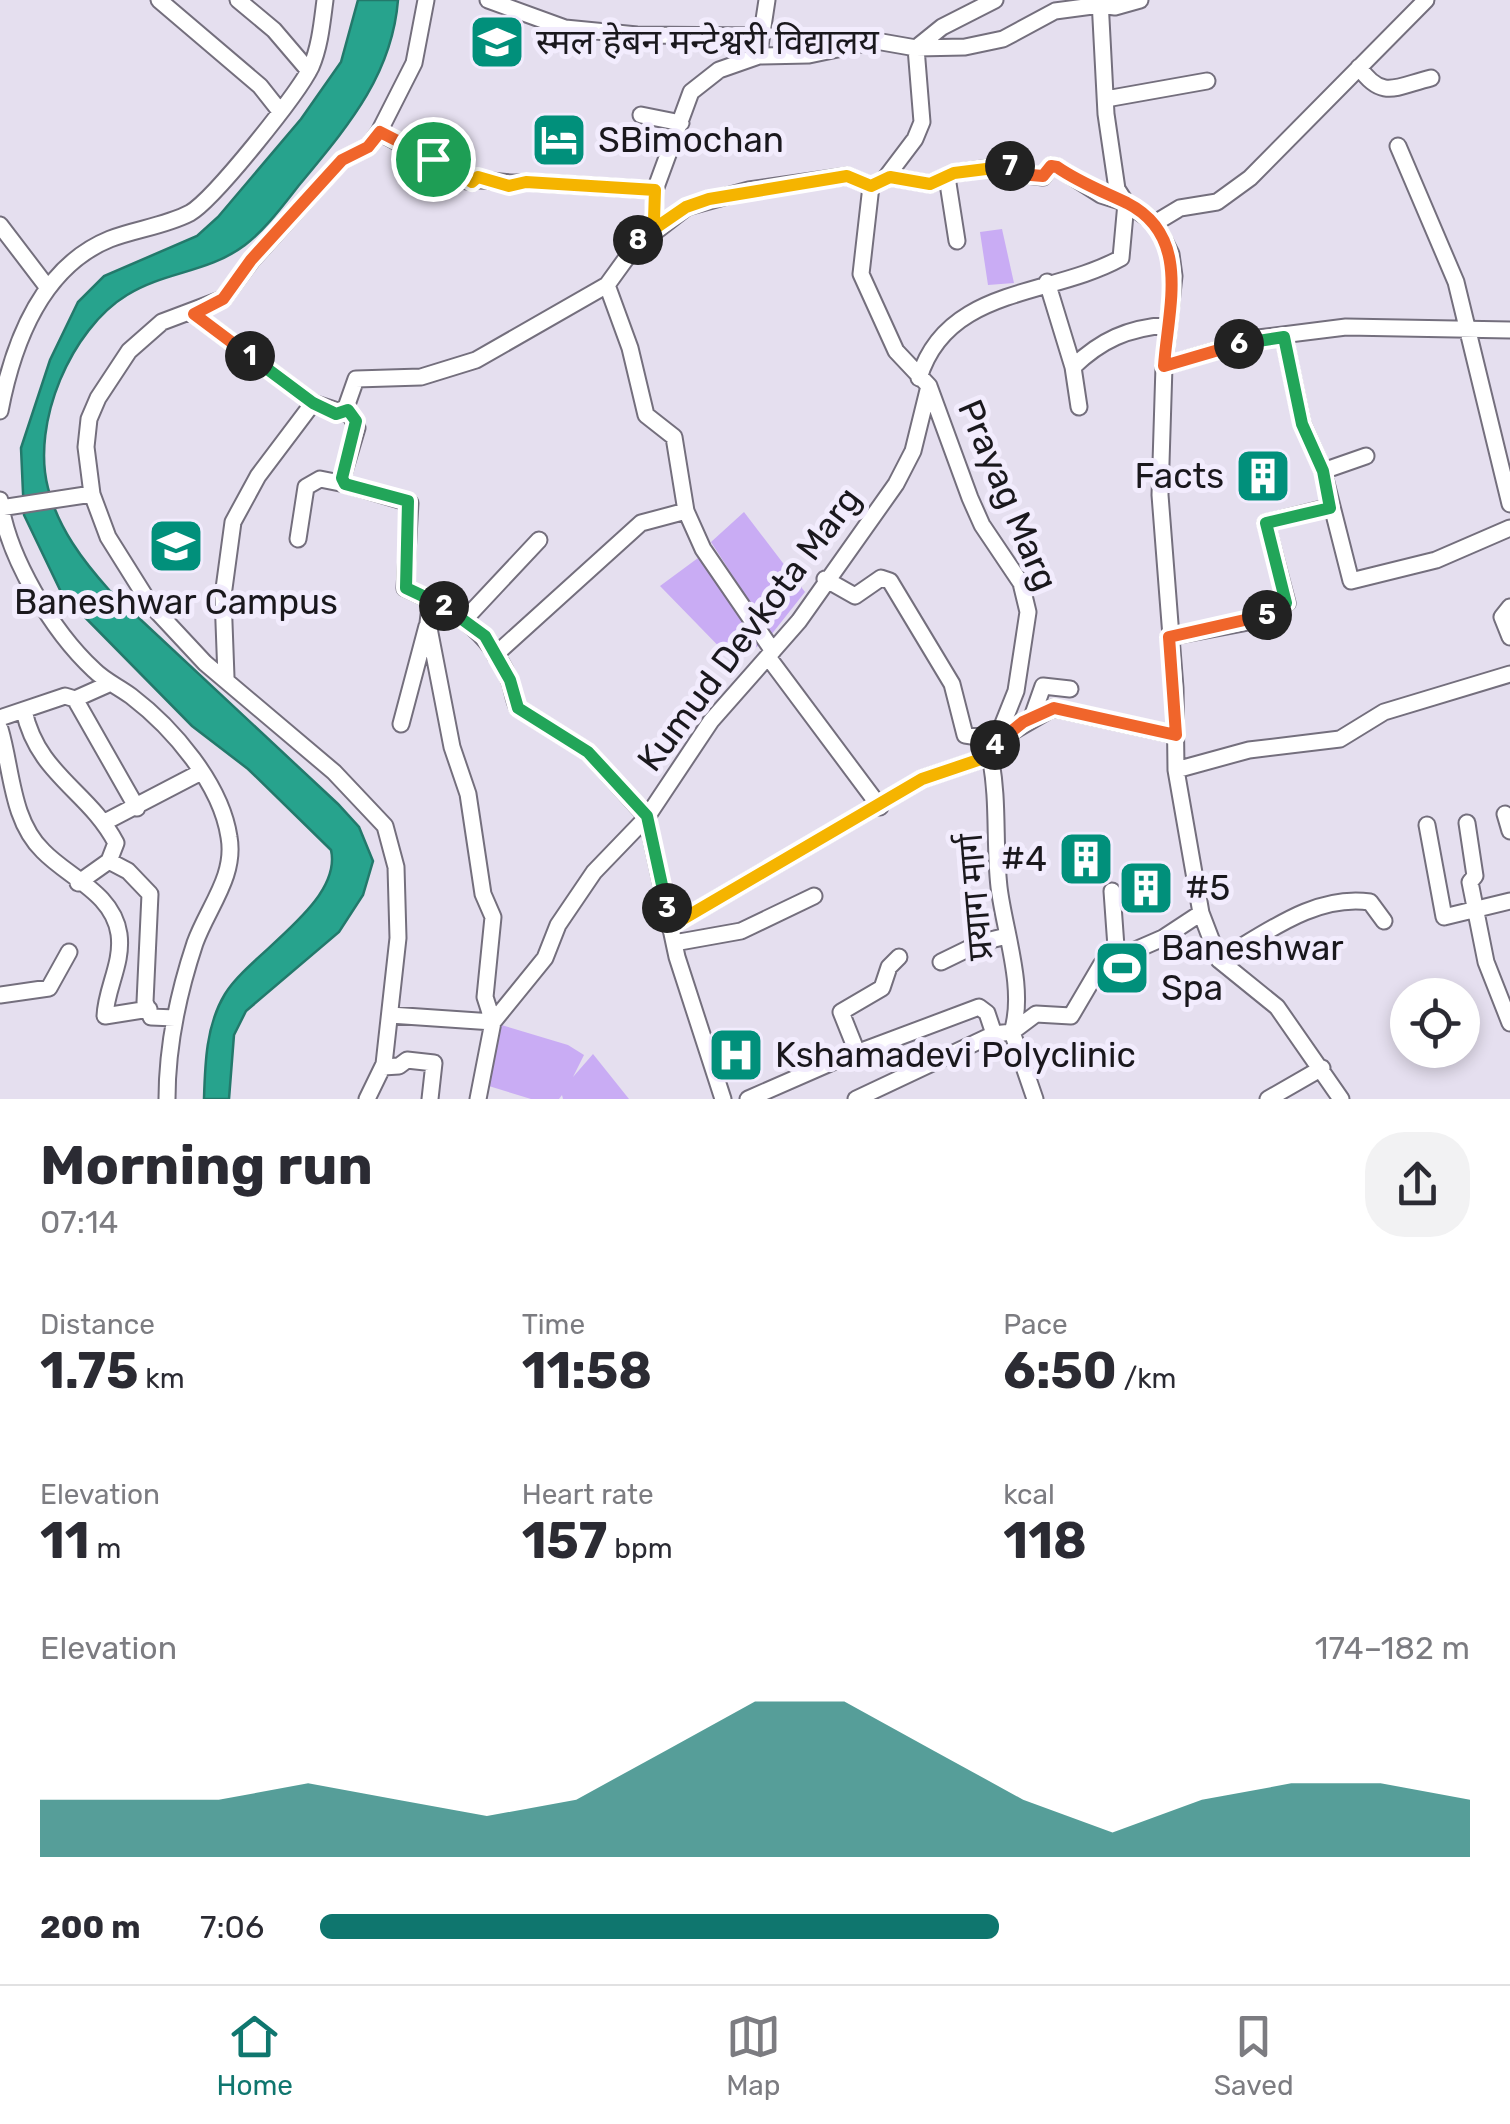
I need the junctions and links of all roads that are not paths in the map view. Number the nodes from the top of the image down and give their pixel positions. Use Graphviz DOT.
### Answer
graph roads {
  1 [pos="159,0"];
  2 [pos="238,0"];
  3 [pos="325,0"];
  4 [pos="426,0"];
  5 [pos="488,0"];
  6 [pos="767,0"];
  7 [pos="995,0"];
  8 [pos="1140,0"];
  9 [pos="1426,0"];
  10 [pos="1100,2"];
  11 [pos="762,36"];
  12 [pos="916,48"];
  13 [pos="759,56"];
  14 [pos="1359,67"];
  15 [pos="308,72"];
  16 [pos="1431,78"];
  17 [pos="1208,81"];
  18 [pos="1106,99"];
  19 [pos="279,110"];
  20 [pos="641,115"];
  21 [pos="681,123"];
  22 [pos="380,132"];
  23 [pos="1398,146"];
  24 [pos="890,177"];
  25 [pos="947,177"];
  26 [pos="871,186"];
  27 [pos="655,190"];
  28 [pos="1126,203"];
  29 [pos="1155,223"];
  30 [pos="0,226"];
  31 [pos="635,241"];
  32 [pos="957,241"];
  33 [pos="1048,282"];
  34 [pos="607,284"];
  35 [pos="48,288"];
  36 [pos="194,314"];
  37 [pos="1167,325"];
  38 [pos="1510,330"];
  39 [pos="1465,332"];
  40 [pos="1284,337"];
  41 [pos="1164,366"];
  42 [pos="1073,367"];
  43 [pos="924,382"];
  44 [pos="313,403"];
  45 [pos="1079,407"];
  46 [pos="348,410"];
  47 [pos="0,411"];
  48 [pos="1366,456"];
  49 [pos="1323,471"];
  50 [pos="349,486"];
  51 [pos="86,495"];
  52 [pos="1510,504"];
  53 [pos="0,505"];
  54 [pos="1330,508"];
  55 [pos="686,511"];
  56 [pos="1510,528"];
  57 [pos="298,539"];
  58 [pos="539,540"];
  59 [pos="7,559"];
  60 [pos="825,579"];
  61 [pos="431,598"];
  62 [pos="1510,607"];
  63 [pos="465,619"];
  64 [pos="428,623"];
  65 [pos="1169,637"];
  66 [pos="1510,637"];
  67 [pos="771,654"];
  68 [pos="495,655"];
  69 [pos="1510,674"];
  70 [pos="226,677"];
  71 [pos="111,683"];
  72 [pos="1070,689"];
  73 [pos="75,699"];
  74 [pos="24,711"];
  75 [pos="1032,717"];
  76 [pos="0,718"];
  77 [pos="401,724"];
  78 [pos="0,729"];
  79 [pos="1176,735"];
  80 [pos="998,740"];
  81 [pos="990,756"];
  82 [pos="1176,770"];
  83 [pos="201,772"];
  84 [pos="880,807"];
  85 [pos="138,808"];
  86 [pos="1504,814"];
  87 [pos="647,816"];
  88 [pos="104,822"];
  89 [pos="1467,823"];
  90 [pos="1427,825"];
  91 [pos="1510,831"];
  92 [pos="109,860"];
  93 [pos="78,883"];
  94 [pos="1112,891"];
  95 [pos="814,896"];
  96 [pos="1510,902"];
  97 [pos="1480,911"];
  98 [pos="1200,913"];
  99 [pos="1384,921"];
  100 [pos="672,935"];
  101 [pos="1007,936"];
  102 [pos="69,952"];
  103 [pos="899,957"];
  104 [pos="1219,960"];
  105 [pos="1117,961"];
  106 [pos="941,962"];
  107 [pos="0,995"];
  108 [pos="149,1010"];
  109 [pos="390,1015"];
  110 [pos="175,1018"];
  111 [pos="493,1022"];
  112 [pos="1510,1023"];
  113 [pos="1012,1032"];
  114 [pos="994,1034"];
  115 [pos="857,1052"];
  116 [pos="383,1067"];
  117 [pos="1322,1068"];
  118 [pos="166,1099"];
  119 [pos="367,1099"];
  120 [pos="430,1099"];
  121 [pos="478,1099"];
  122 [pos="723,1099"];
  123 [pos="748,1099"];
  124 [pos="856,1099"];
  125 [pos="1035,1099"];
  126 [pos="1268,1099"];
  127 [pos="1341,1099"];
  1 -- 19 [label="street"];
  2 -- 15 [label="street"];
  3 -- 15 [label="street"];
  4 -- 22 [label="street"];
  5 -- 11 [label="street"];
  6 -- 11 [label="street"];
  7 -- 12 [label="street"];
  8 -- 10 [label="street"];
  9 -- 14 [label="street"];
  10 -- 12 [label="street"];
  10 -- 18 [label="street"];
  11 -- 13 [label="street"];
  12 -- 13 [label="street"];
  12 -- 24 [label="street"];
  13 -- 21 [label="street"];
  14 -- 16 [label="street"];
  14 -- 29 [label="street"];
  15 -- 19 [label="street"];
  17 -- 18 [label="street"];
  18 -- 28 [label="street"];
  19 -- 35 [label="street"];
  20 -- 21 [label="street"];
  21 -- 27 [label="street"];
  22 -- 27 [label="street"];
  22 -- 36 [label="street"];
  23 -- 39 [label="street"];
  24 -- 25 [label="street"];
  24 -- 26 [label="street"];
  25 -- 28 [label="street"];
  25 -- 32 [label="street"];
  26 -- 31 [label="street"];
  26 -- 43 [label="street"];
  27 -- 31 [label="street"];
  28 -- 29 [label="street"];
  28 -- 33 [label="street, Kumud Devkota Marg"];
  29 -- 37 [label="street"];
  30 -- 35 [label="street"];
  31 -- 34 [label="street"];
  33 -- 42 [label="street"];
  33 -- 43 [label="street, Kumud Devkota Marg"];
  34 -- 46 [label="street"];
  34 -- 55 [label="street"];
  35 -- 47 [label="street"];
  36 -- 44 [label="street"];
  36 -- 51 [label="street"];
  37 -- 41 [label="street"];
  37 -- 42 [label="street"];
  38 -- 39 [label="street"];
  39 -- 40 [label="street"];
  39 -- 52 [label="street"];
  40 -- 41 [label="street"];
  40 -- 49 [label="street"];
  41 -- 65 [label="street"];
  42 -- 45 [label="street"];
  43 -- 60 [label="street, Kumud Devkota Marg"];
  43 -- 80 [label="street, Prayag Marg"];
  44 -- 46 [label="street"];
  44 -- 70 [label="street"];
  46 -- 50 [label="street"];
  48 -- 49 [label="street"];
  49 -- 54 [label="street"];
  50 -- 57 [label="street"];
  50 -- 61 [label="street"];
  51 -- 53 [label="street"];
  51 -- 70 [label="street"];
  53 -- 59 [label="street"];
  54 -- 56 [label="street"];
  54 -- 65 [label="street"];
  55 -- 67 [label="street"];
  55 -- 68 [label="street"];
  58 -- 63 [label="street"];
  59 -- 71 [label="street"];
  60 -- 67 [label="street, Kumud Devkota Marg"];
  60 -- 80 [label="street"];
  61 -- 63 [label="street"];
  61 -- 64 [label="street"];
  62 -- 66 [label="street"];
  63 -- 68 [label="street"];
  64 -- 77 [label="street"];
  64 -- 111 [label="street"];
  65 -- 79 [label="street"];
  67 -- 84 [label="street"];
  67 -- 87 [label="street, Kumud Devkota Marg"];
  68 -- 87 [label="street"];
  69 -- 82 [label="street"];
  70 -- 109 [label="street"];
  71 -- 73 [label="street"];
  71 -- 83 [label="street"];
  72 -- 75 [label="street"];
  73 -- 74 [label="street"];
  73 -- 85 [label="street"];
  74 -- 76 [label="street"];
  74 -- 88 [label="street"];
  75 -- 79 [label="street"];
  75 -- 80 [label="street"];
  78 -- 93 [label="street"];
  79 -- 82 [label="street"];
  80 -- 81 [label="street, Prayag Marg"];
  81 -- 84 [label="street"];
  81 -- 101 [label="street, प्रयाग मार्ग"];
  82 -- 98 [label="street"];
  83 -- 85 [label="street"];
  83 -- 110 [label="street"];
  84 -- 100 [label="street"];
  85 -- 88 [label="street"];
  86 -- 91 [label="street"];
  87 -- 100 [label="street"];
  87 -- 111 [label="street, Kumud Devkota Marg"];
  88 -- 92 [label="street"];
  89 -- 97 [label="street"];
  90 -- 97 [label="street"];
  92 -- 93 [label="street"];
  92 -- 108 [label="street"];
  93 -- 108 [label="street"];
  94 -- 105 [label="street"];
  95 -- 100 [label="street"];
  96 -- 97 [label="street"];
  97 -- 112 [label="street"];
  98 -- 104 [label="street"];
  98 -- 105 [label="street"];
  99 -- 104 [label="street"];
  100 -- 122 [label="street"];
  101 -- 106 [label="street"];
  101 -- 113 [label="street, प्रयाग मार्ग"];
  102 -- 107 [label="street"];
  103 -- 115 [label="street"];
  104 -- 117 [label="street"];
  105 -- 113 [label="street"];
  108 -- 110 [label="street"];
  109 -- 111 [label="street"];
  109 -- 116 [label="street"];
  110 -- 118 [label="street"];
  111 -- 121 [label="street, Kumud Devkota Marg"];
  113 -- 114 [label="street"];
  113 -- 125 [label="street"];
  114 -- 115 [label="street"];
  114 -- 124 [label="street"];
  115 -- 123 [label="street"];
  116 -- 119 [label="street"];
  116 -- 120 [label="street"];
  117 -- 126 [label="street"];
  117 -- 127 [label="street"];
}
